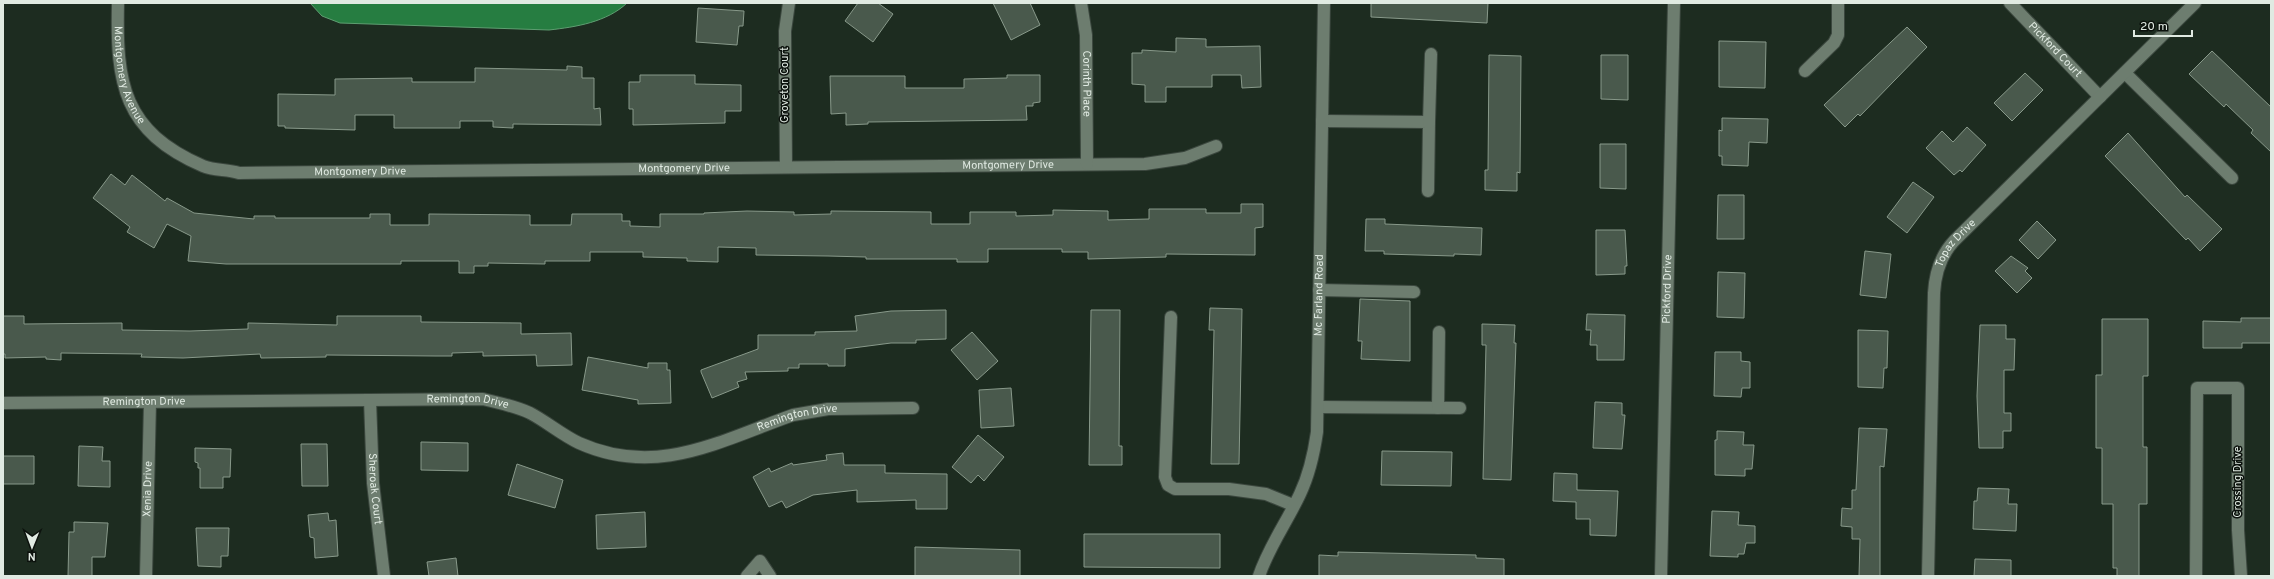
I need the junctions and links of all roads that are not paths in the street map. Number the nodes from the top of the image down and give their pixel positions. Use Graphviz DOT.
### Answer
graph roads {
  1 [pos="118,3"];
  2 [pos="790,3"];
  3 [pos="1081,3"];
  4 [pos="1324,3"];
  5 [pos="1674,3"];
  6 [pos="1838,3"];
  7 [pos="2010,3"];
  8 [pos="2195,3"];
  9 [pos="1431,54"];
  10 [pos="1804,71"];
  11 [pos="2125,73"];
  12 [pos="2100,97"];
  13 [pos="1322,121"];
  14 [pos="1429,122"];
  15 [pos="158,139"];
  16 [pos="1216,146"];
  17 [pos="1087,164"];
  18 [pos="786,168"];
  19 [pos="2232,178"];
  20 [pos="1428,191"];
  21 [pos="1318,290"];
  22 [pos="1414,292"];
  23 [pos="1170,317"];
  24 [pos="1439,332"];
  25 [pos="370,400"];
  26 [pos="150,402"];
  27 [pos="3,403"];
  28 [pos="1318,407"];
  29 [pos="913,408"];
  30 [pos="1438,408"];
  31 [pos="1460,408"];
  32 [pos="1293,505"];
  33 [pos="146,576"];
  34 [pos="384,576"];
  35 [pos="747,576"];
  36 [pos="770,576"];
  37 [pos="1259,576"];
  38 [pos="1660,576"];
  39 [pos="1928,576"];
  40 [pos="2196,576"];
  41 [pos="2241,576"];
  1 -- 15 [label="street, Montgomery Avenue"];
  2 -- 18 [label="street, Groveton Court"];
  3 -- 17 [label="street, Corinth Place"];
  4 -- 13 [label="street, Mc Farland Road"];
  5 -- 38 [label="street, Pickford Drive"];
  6 -- 10 [label="street"];
  7 -- 12 [label="street, Pickford Court"];
  8 -- 11 [label="street, Topaz Drive"];
  9 -- 14 [label="street"];
  11 -- 12 [label="street, Topaz Drive"];
  11 -- 19 [label="street"];
  12 -- 39 [label="street, Topaz Drive"];
  13 -- 14 [label="street"];
  13 -- 21 [label="street, Mc Farland Road"];
  14 -- 20 [label="street"];
  15 -- 18 [label="street, Montgomery Drive"];
  16 -- 17 [label="street, Montgomery Drive"];
  17 -- 18 [label="street, Montgomery Drive"];
  21 -- 22 [label="street"];
  21 -- 28 [label="street, Mc Farland Road"];
  23 -- 32 [label="street"];
  24 -- 30 [label="street"];
  25 -- 26 [label="street, Remington Drive"];
  25 -- 29 [label="street, Remington Drive"];
  25 -- 34 [label="street, Sheroak Court"];
  26 -- 27 [label="street, Remington Drive"];
  26 -- 33 [label="street, Xenia Drive"];
  28 -- 30 [label="street"];
  28 -- 32 [label="street, Mc Farland Road"];
  30 -- 31 [label="street"];
  32 -- 37 [label="street, Mc Farland Road"];
  35 -- 36 [label="street"];
  40 -- 41 [label="street, Crossing Drive"];
}
